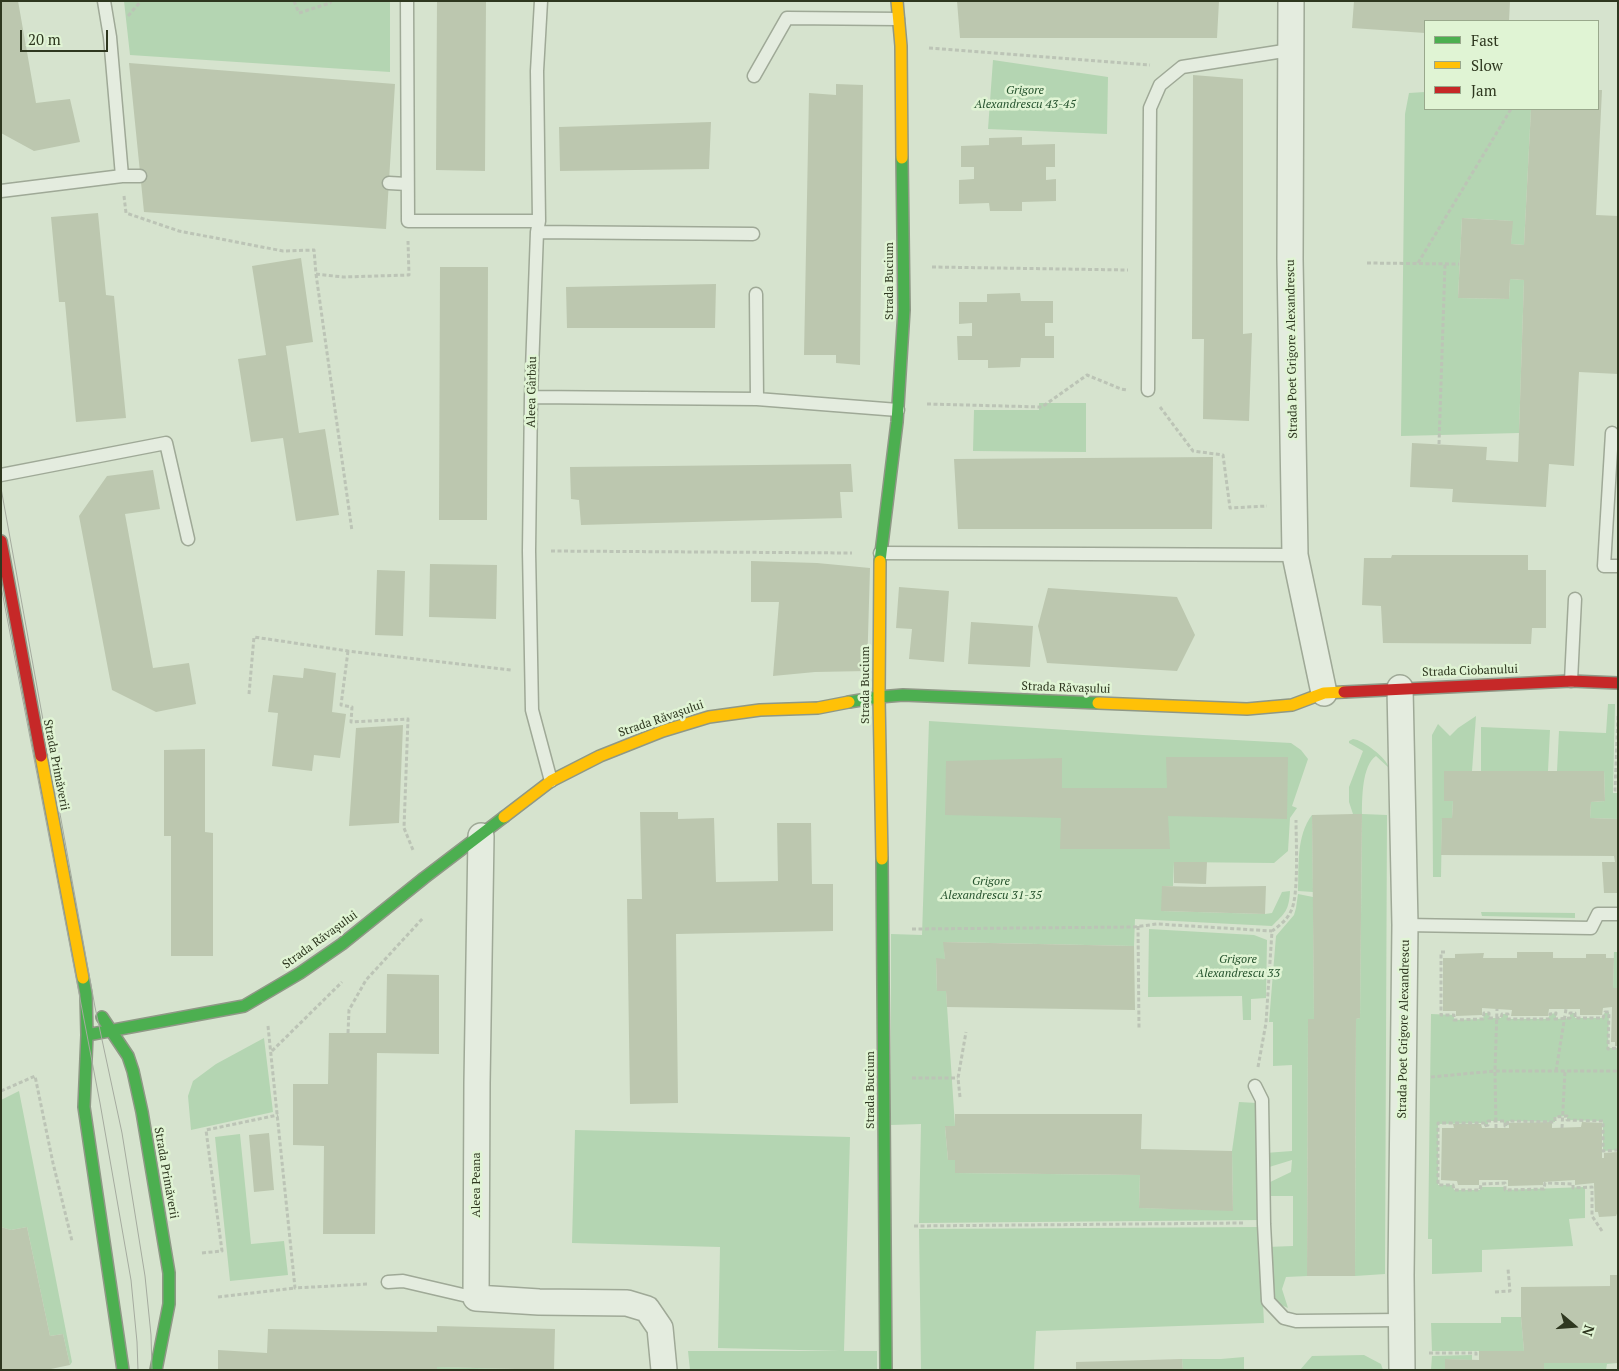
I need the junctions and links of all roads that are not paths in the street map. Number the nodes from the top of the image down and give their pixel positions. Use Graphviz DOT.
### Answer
graph roads {
  1 [pos="104,1"];
  2 [pos="407,1"];
  3 [pos="541,1"];
  4 [pos="897,1"];
  5 [pos="1291,1"];
  6 [pos="898,19"];
  7 [pos="1290,50"];
  8 [pos="754,76"];
  9 [pos="122,176"];
  10 [pos="140,176"];
  11 [pos="389,183"];
  12 [pos="407,184"];
  13 [pos="1,191"];
  14 [pos="538,227"];
  15 [pos="753,234"];
  16 [pos="756,294"];
  17 [pos="1148,390"];
  18 [pos="531,398"];
  19 [pos="757,399"];
  20 [pos="898,407"];
  21 [pos="1612,433"];
  22 [pos="1,475"];
  23 [pos="188,539"];
  24 [pos="1,541"];
  25 [pos="880,553"];
  26 [pos="1295,555"];
  27 [pos="1618,566"];
  28 [pos="1576,599"];
  29 [pos="1571,681"];
  30 [pos="1618,683"];
  31 [pos="1400,688"];
  32 [pos="1324,693"];
  33 [pos="879,697"];
  34 [pos="551,781"];
  35 [pos="481,836"];
  36 [pos="1618,914"];
  37 [pos="1405,925"];
  38 [pos="86,994"];
  39 [pos="112,1030"];
  40 [pos="87,1035"];
  41 [pos="1255,1086"];
  42 [pos="388,1282"];
  43 [pos="476,1298"];
  44 [pos="1401,1320"];
  45 [pos="123,1370"];
  46 [pos="156,1370"];
  47 [pos="664,1370"];
  48 [pos="886,1370"];
  49 [pos="1402,1370"];
  1 -- 9 [label="lane"];
  2 -- 12 [label="lane"];
  3 -- 14 [label="lane, Aleea Gârbău"];
  4 -- 6 [label="street, Strada Bucium"];
  5 -- 7 [label="street, Strada Poet Grigore Alexandrescu"];
  6 -- 8 [label="lane"];
  6 -- 20 [label="street, Strada Bucium"];
  7 -- 17 [label="lane"];
  7 -- 26 [label="street, Strada Poet Grigore Alexandrescu"];
  9 -- 10 [label="lane"];
  9 -- 13 [label="lane"];
  11 -- 12 [label="lane"];
  12 -- 14 [label="lane"];
  14 -- 15 [label="lane"];
  14 -- 18 [label="lane, Aleea Gârbău"];
  16 -- 19 [label="lane"];
  18 -- 19 [label="lane"];
  18 -- 34 [label="lane, Aleea Gârbău"];
  19 -- 20 [label="lane"];
  20 -- 25 [label="street, Strada Bucium"];
  21 -- 27 [label="lane"];
  22 -- 23 [label="lane"];
  24 -- 38 [label="street, Strada Primăverii"];
  25 -- 26 [label="lane"];
  25 -- 33 [label="street, Strada Bucium"];
  26 -- 32 [label="street, Strada Poet Grigore Alexandrescu"];
  28 -- 29 [label="lane"];
  29 -- 30 [label="street, Strada Ciobanului"];
  29 -- 31 [label="street, Strada Ciobanului"];
  31 -- 32 [label="street, Strada Ciobanului"];
  31 -- 37 [label="street, Strada Poet Grigore Alexandrescu"];
  32 -- 33 [label="street, Strada Răvașului"];
  33 -- 34 [label="street, Strada Răvașului"];
  33 -- 48 [label="street, Strada Bucium"];
  34 -- 35 [label="street, Strada Răvașului"];
  35 -- 39 [label="street, Strada Răvașului"];
  35 -- 43 [label="street, Aleea Peana"];
  36 -- 37 [label="lane"];
  37 -- 44 [label="street, Strada Poet Grigore Alexandrescu"];
  38 -- 39 [label="street, Strada Primăverii"];
  38 -- 40 [label="street, Strada Primăverii"];
  39 -- 40 [label="street, Strada Răvașului"];
  39 -- 46 [label="street, Strada Primăverii"];
  40 -- 45 [label="street, Strada Primăverii"];
  41 -- 44 [label="lane"];
  42 -- 43 [label="lane"];
  43 -- 47 [label="street"];
  44 -- 49 [label="street, Strada Poet Grigore Alexandrescu"];
}
